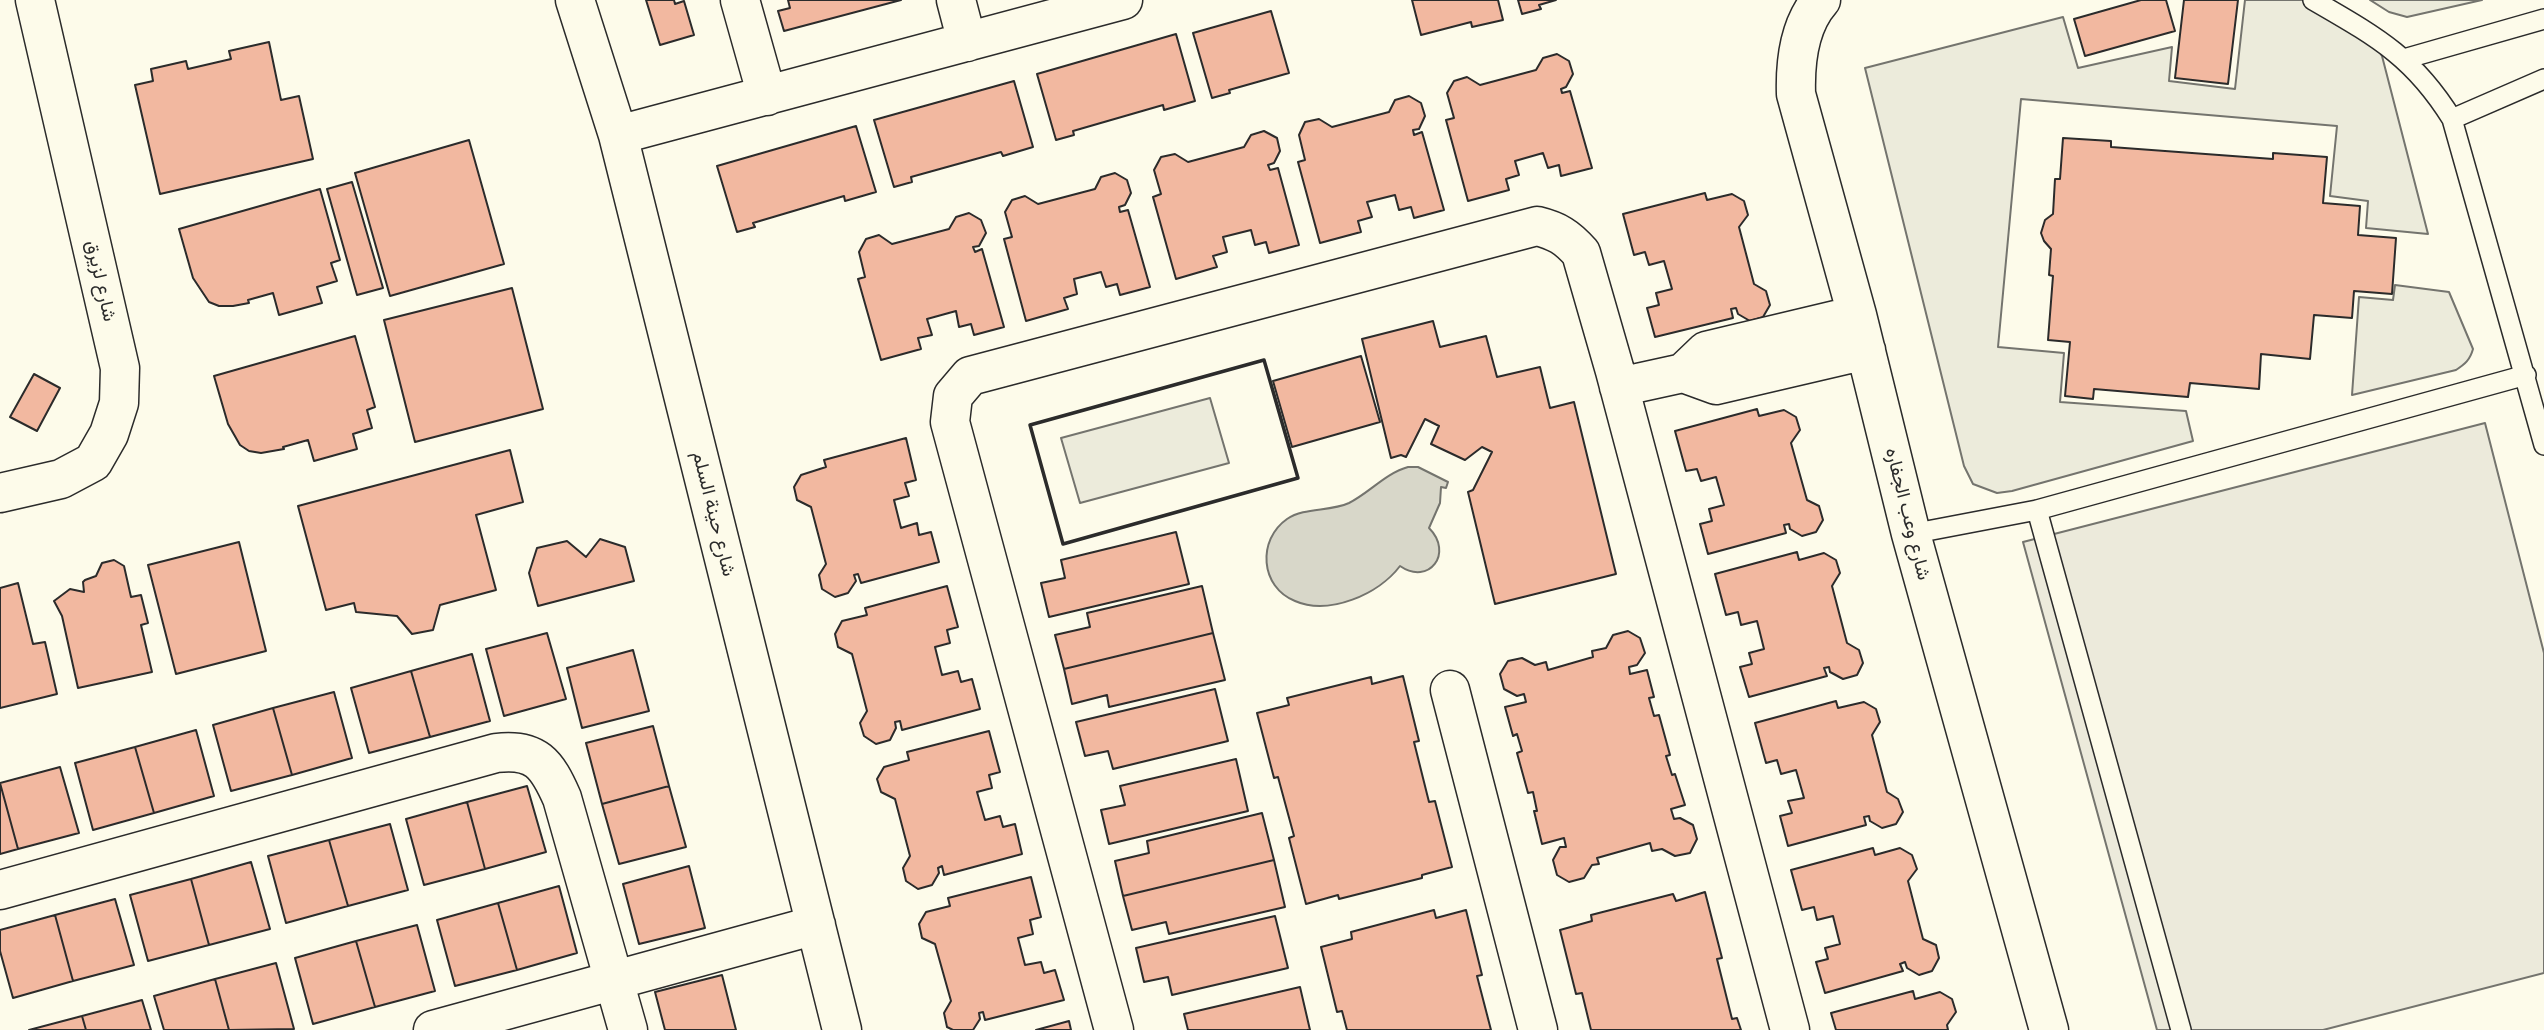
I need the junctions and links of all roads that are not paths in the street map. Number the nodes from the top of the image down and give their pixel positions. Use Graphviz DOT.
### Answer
graph roads {
  1 [pos="35,0"];
  2 [pos="575,0"];
  3 [pos="740,0"];
  4 [pos="956,0"];
  5 [pos="1123,0"];
  6 [pos="1821,0"];
  7 [pos="2313,0"];
  8 [pos="2544,19"];
  9 [pos="967,42"];
  10 [pos="2404,59"];
  11 [pos="2544,79"];
  12 [pos="767,96"];
  13 [pos="2452,119"];
  14 [pos="618,135"];
  15 [pos="1861,332"];
  16 [pos="2526,375"];
  17 [pos="1619,387"];
  18 [pos="2544,445"];
  19 [pos="0,493"];
  20 [pos="2037,510"];
  21 [pos="1911,534"];
  22 [pos="1450,690"];
  23 [pos="0,890"];
  24 [pos="816,925"];
  25 [pos="615,980"];
  26 [pos="433,1030"];
  27 [pos="628,1030"];
  28 [pos="842,1030"];
  29 [pos="1114,1030"];
  30 [pos="1538,1030"];
  31 [pos="1790,1030"];
  32 [pos="2049,1030"];
  33 [pos="2181,1030"];
  1 -- 19 [label="street, شارع لزيرق"];
  2 -- 14 [label="street, شارع حينة السلم"];
  3 -- 12 [label="street"];
  4 -- 9 [label="street"];
  5 -- 9 [label="street"];
  6 -- 15 [label="street, شارع وعب الجفاره"];
  7 -- 10 [label="lane"];
  8 -- 10 [label="lane"];
  9 -- 12 [label="street"];
  10 -- 13 [label="lane"];
  11 -- 13 [label="lane"];
  12 -- 14 [label="street"];
  13 -- 16 [label="lane"];
  14 -- 24 [label="street, شارع حينة السلم"];
  15 -- 17 [label="street"];
  15 -- 21 [label="street, شارع وعب الجفاره"];
  16 -- 18 [label="lane"];
  16 -- 20 [label="lane"];
  17 -- 29 [label="street"];
  17 -- 31 [label="street"];
  20 -- 21 [label="lane"];
  20 -- 33 [label="lane"];
  21 -- 32 [label="street, شارع وعب الجفاره"];
  22 -- 30 [label="street"];
  23 -- 25 [label="street"];
  24 -- 25 [label="street"];
  24 -- 28 [label="street, شارع حينة السلم"];
  25 -- 26 [label="street"];
  25 -- 27 [label="street"];
}
